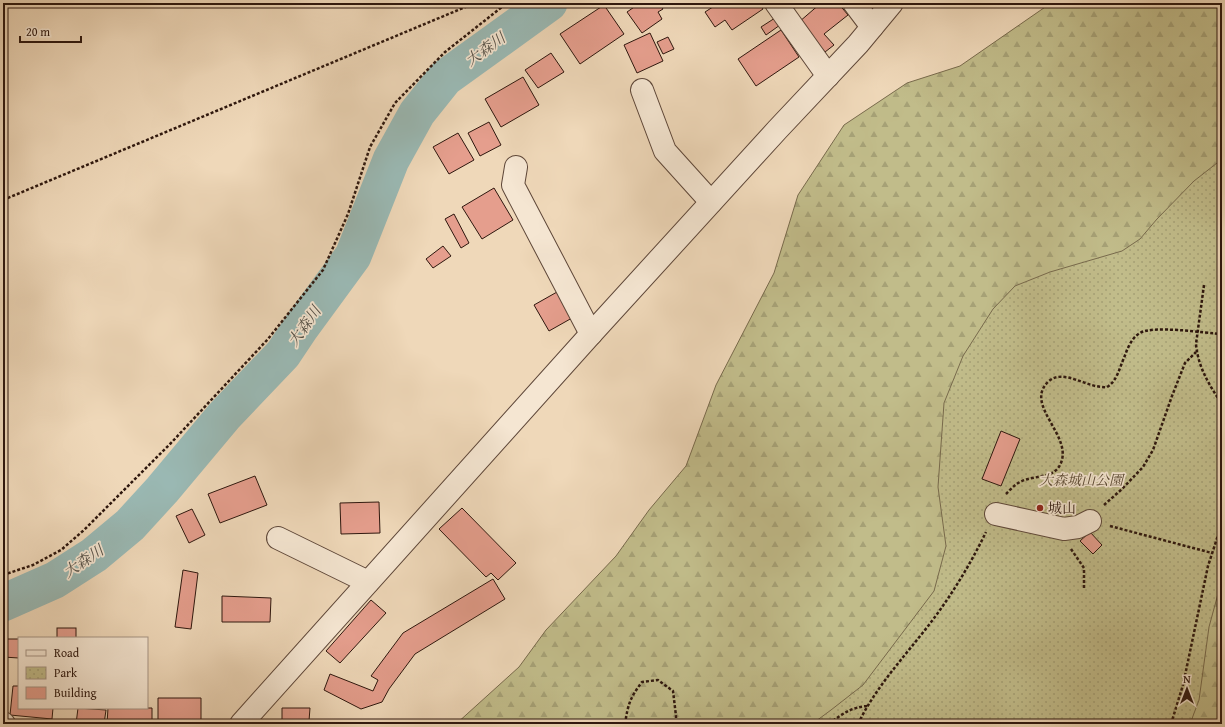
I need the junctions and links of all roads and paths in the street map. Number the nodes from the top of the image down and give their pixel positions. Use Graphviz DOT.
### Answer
graph roads {
  1 [pos="475,3"];
  2 [pos="507,3"];
  3 [pos="776,3"];
  4 [pos="854,3"];
  5 [pos="892,3"];
  6 [pos="872,27"];
  7 [pos="828,76"];
  8 [pos="642,90"];
  9 [pos="516,167"];
  10 [pos="3,200"];
  11 [pos="711,202"];
  12 [pos="1204,285"];
  13 [pos="1198,332"];
  14 [pos="591,334"];
  15 [pos="1222,334"];
  16 [pos="1196,352"];
  17 [pos="1222,404"];
  18 [pos="996,514"];
  19 [pos="1090,521"];
  20 [pos="1222,524"];
  21 [pos="1057,528"];
  22 [pos="278,538"];
  23 [pos="1212,553"];
  24 [pos="3,576"];
  25 [pos="368,582"];
  26 [pos="1084,590"];
  27 [pos="868,706"];
  28 [pos="241,724"];
  29 [pos="625,724"];
  30 [pos="676,724"];
  31 [pos="829,724"];
  32 [pos="858,724"];
  33 [pos="1171,724"];
  1 -- 10 [label="path"];
  2 -- 24 [label="path"];
  3 -- 7 [label="street"];
  4 -- 6 [label="street"];
  5 -- 6 [label="street"];
  6 -- 7 [label="street"];
  7 -- 11 [label="street"];
  8 -- 11 [label="street"];
  9 -- 14 [label="street"];
  11 -- 14 [label="street"];
  12 -- 13 [label="path"];
  13 -- 15 [label="path"];
  13 -- 16 [label="path"];
  13 -- 18 [label="path"];
  14 -- 25 [label="street"];
  16 -- 17 [label="path"];
  16 -- 19 [label="path"];
  18 -- 21 [label="street"];
  18 -- 27 [label="path"];
  19 -- 21 [label="street"];
  19 -- 23 [label="path"];
  20 -- 23 [label="path"];
  21 -- 26 [label="path"];
  22 -- 25 [label="street"];
  23 -- 33 [label="path"];
  25 -- 28 [label="street"];
  27 -- 31 [label="path"];
  27 -- 32 [label="path"];
  29 -- 30 [label="path"];
}
